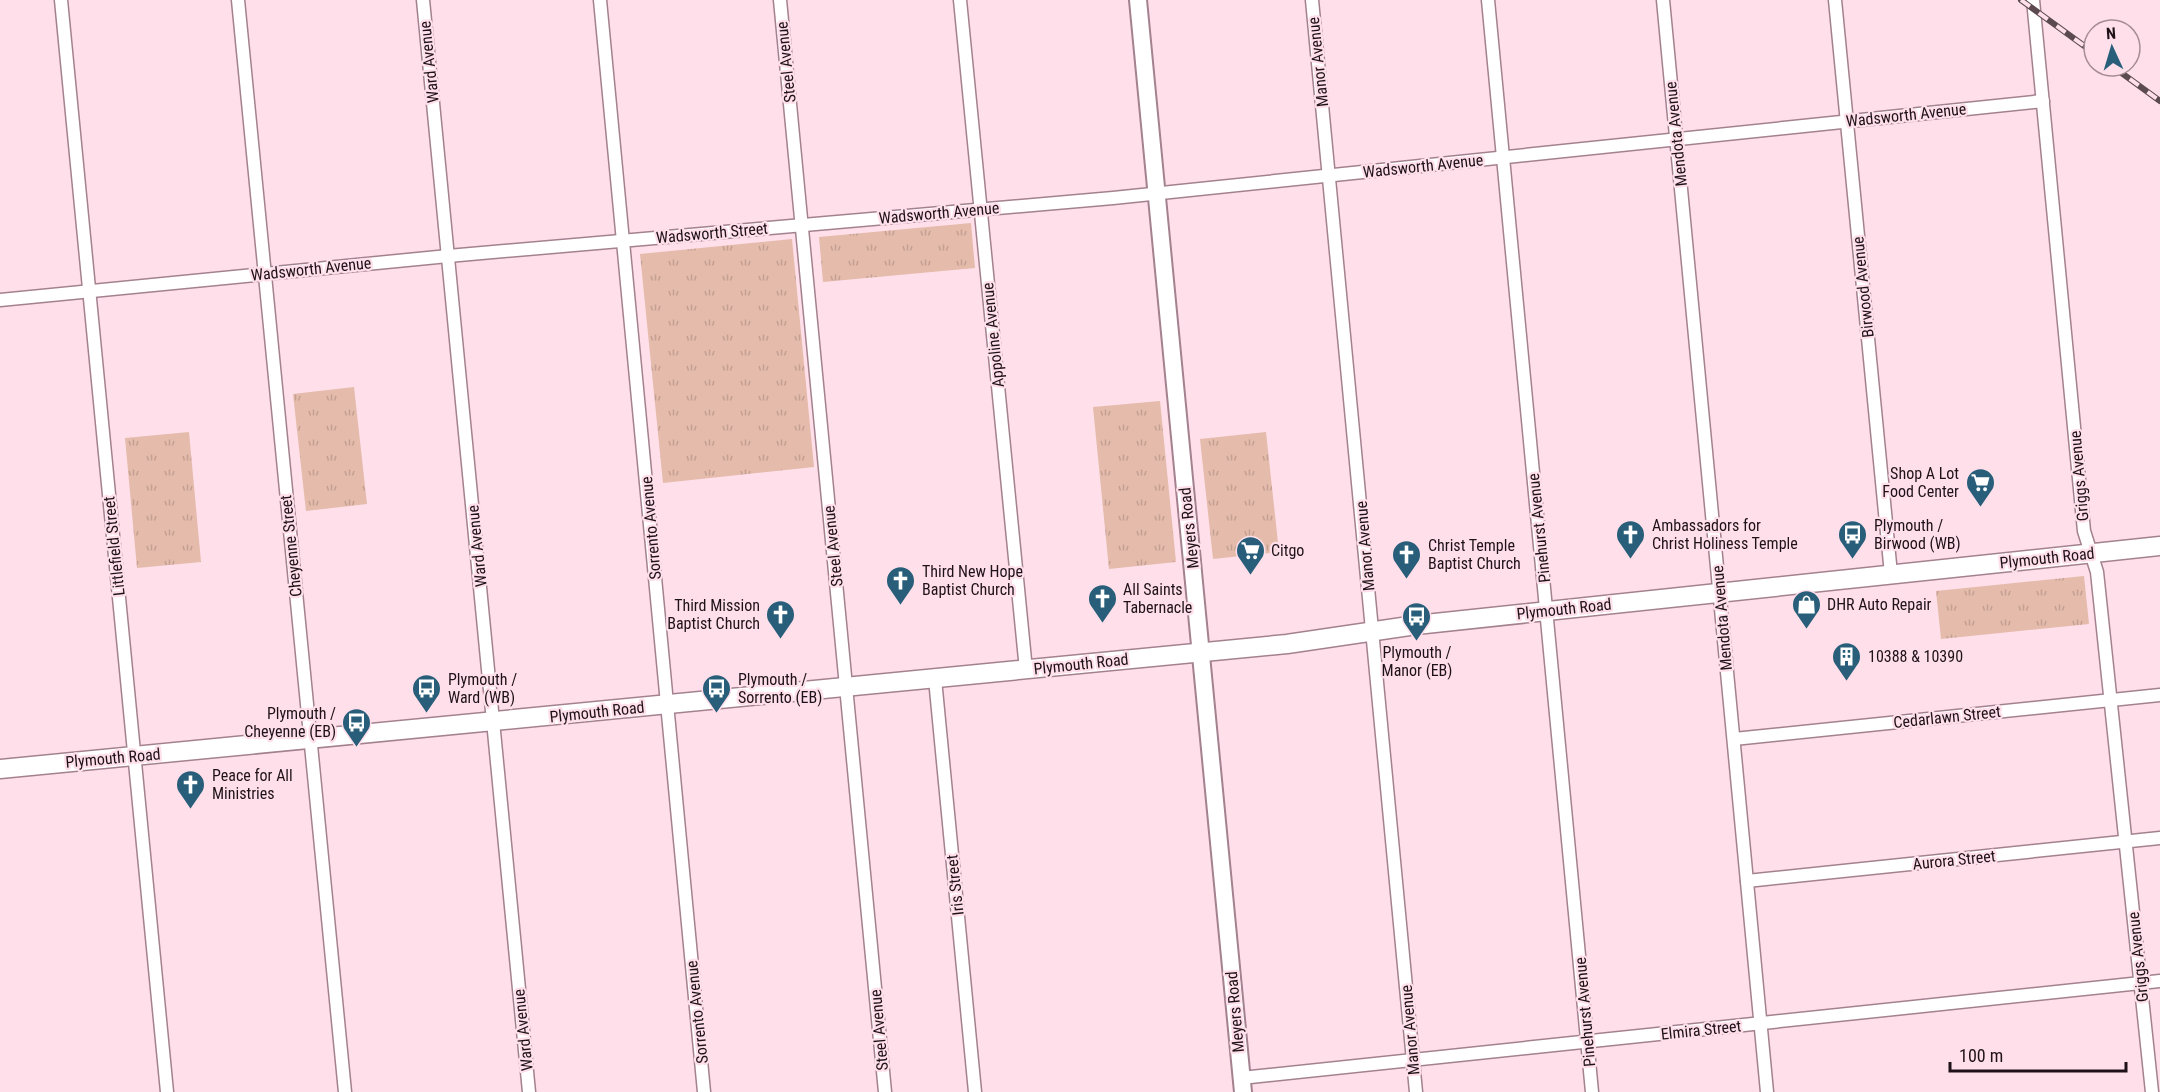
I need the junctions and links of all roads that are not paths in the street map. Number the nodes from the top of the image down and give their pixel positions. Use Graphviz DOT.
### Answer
graph roads {
  1 [pos="61,0"];
  2 [pos="238,0"];
  3 [pos="423,0"];
  4 [pos="600,0"];
  5 [pos="780,0"];
  6 [pos="960,0"];
  7 [pos="1138,0"];
  8 [pos="1312,0"];
  9 [pos="1488,0"];
  10 [pos="1663,0"];
  11 [pos="1835,0"];
  12 [pos="2033,0"];
  13 [pos="2043,101"];
  14 [pos="1847,122"];
  15 [pos="1676,139"];
  16 [pos="1503,157"];
  17 [pos="1329,176"];
  18 [pos="1157,194"];
  19 [pos="980,210"];
  20 [pos="802,225"];
  21 [pos="623,241"];
  22 [pos="448,256"];
  23 [pos="264,274"];
  24 [pos="89,291"];
  25 [pos="0,300"];
  26 [pos="2160,546"];
  27 [pos="2091,553"];
  28 [pos="1891,574"];
  29 [pos="1720,592"];
  30 [pos="1547,610"];
  31 [pos="1373,631"];
  32 [pos="1201,652"];
  33 [pos="1026,670"];
  34 [pos="935,679"];
  35 [pos="847,687"];
  36 [pos="2160,695"];
  37 [pos="2110,700"];
  38 [pos="668,705"];
  39 [pos="493,722"];
  40 [pos="1734,739"];
  41 [pos="309,740"];
  42 [pos="134,756"];
  43 [pos="0,769"];
  44 [pos="2160,838"];
  45 [pos="2125,842"];
  46 [pos="1747,881"];
  47 [pos="2160,981"];
  48 [pos="2141,984"];
  49 [pos="1760,1023"];
  50 [pos="1588,1041"];
  51 [pos="1413,1060"];
  52 [pos="1242,1085"];
  53 [pos="167,1092"];
  54 [pos="345,1092"];
  55 [pos="529,1092"];
  56 [pos="704,1092"];
  57 [pos="885,1092"];
  58 [pos="975,1092"];
  59 [pos="1416,1092"];
  60 [pos="1592,1092"];
  61 [pos="1767,1092"];
  62 [pos="2152,1092"];
  1 -- 24 [label="street, Littlefield Street"];
  2 -- 23 [label="street, Cheyenne Street"];
  3 -- 22 [label="street, Ward Avenue"];
  4 -- 21 [label="street, Sorrento Avenue"];
  5 -- 20 [label="street, Steel Avenue"];
  6 -- 19 [label="street, Appoline Avenue"];
  7 -- 18 [label="street, Meyers Road"];
  8 -- 17 [label="street, Manor Avenue"];
  9 -- 16 [label="street, Pinehurst Avenue"];
  10 -- 15 [label="street, Mendota Avenue"];
  11 -- 14 [label="street, Birwood Avenue"];
  12 -- 13 [label="street, Griggs Avenue"];
  13 -- 14 [label="street, Wadsworth Avenue"];
  13 -- 27 [label="street, Griggs Avenue"];
  14 -- 15 [label="street, Wadsworth Avenue"];
  14 -- 28 [label="street, Birwood Avenue"];
  15 -- 16 [label="street, Wadsworth Avenue"];
  15 -- 29 [label="street, Mendota Avenue"];
  16 -- 17 [label="street, Wadsworth Avenue"];
  16 -- 30 [label="street, Pinehurst Avenue"];
  17 -- 18 [label="street, Wadsworth Avenue"];
  17 -- 31 [label="street, Manor Avenue"];
  18 -- 19 [label="street, Wadsworth Avenue"];
  18 -- 32 [label="street, Meyers Road"];
  19 -- 20 [label="street, Wadsworth Avenue"];
  19 -- 33 [label="street, Appoline Avenue"];
  20 -- 21 [label="street, Wadsworth Street"];
  20 -- 35 [label="street, Steel Avenue"];
  21 -- 22 [label="street, Wadsworth Avenue"];
  21 -- 38 [label="street, Sorrento Avenue"];
  22 -- 23 [label="street, Wadsworth Avenue"];
  22 -- 39 [label="street, Ward Avenue"];
  23 -- 24 [label="street, Wadsworth Avenue"];
  23 -- 41 [label="street, Cheyenne Street"];
  24 -- 25 [label="street, Wadsworth Avenue"];
  24 -- 42 [label="street, Littlefield Street"];
  26 -- 27 [label="main road, Plymouth Road"];
  27 -- 28 [label="main road, Plymouth Road"];
  27 -- 37 [label="street, Griggs Avenue"];
  28 -- 29 [label="main road, Plymouth Road"];
  29 -- 30 [label="main road, Plymouth Road"];
  29 -- 40 [label="street, Mendota Avenue"];
  30 -- 31 [label="main road, Plymouth Road"];
  30 -- 50 [label="street, Pinehurst Avenue"];
  31 -- 32 [label="main road, Plymouth Road"];
  31 -- 51 [label="street, Manor Avenue"];
  32 -- 33 [label="main road, Plymouth Road"];
  32 -- 52 [label="street, Meyers Road"];
  33 -- 34 [label="main road, Plymouth Road"];
  34 -- 35 [label="main road, Plymouth Road"];
  34 -- 58 [label="street, Iris Street"];
  35 -- 38 [label="main road, Plymouth Road"];
  35 -- 57 [label="street, Steel Avenue"];
  36 -- 37 [label="street, Cedarlawn Street"];
  37 -- 40 [label="street, Cedarlawn Street"];
  37 -- 45 [label="street, Griggs Avenue"];
  38 -- 39 [label="main road, Plymouth Road"];
  38 -- 56 [label="street, Sorrento Avenue"];
  39 -- 41 [label="main road, Plymouth Road"];
  39 -- 55 [label="street, Ward Avenue"];
  40 -- 46 [label="street, Mendota Avenue"];
  41 -- 42 [label="main road, Plymouth Road"];
  41 -- 54 [label="street, Cheyenne Street"];
  42 -- 43 [label="main road, Plymouth Road"];
  42 -- 53 [label="street, Littlefield Street"];
  44 -- 45 [label="street, Aurora Street"];
  45 -- 46 [label="street, Aurora Street"];
  45 -- 48 [label="street, Griggs Avenue"];
  46 -- 49 [label="street, Mendota Avenue"];
  47 -- 48 [label="street, Elmira Street"];
  48 -- 49 [label="street, Elmira Street"];
  48 -- 62 [label="street, Griggs Avenue"];
  49 -- 50 [label="street, Elmira Street"];
  49 -- 61 [label="street, Mendota Avenue"];
  50 -- 51 [label="street, Elmira Street"];
  50 -- 60 [label="street, Pinehurst Avenue"];
  51 -- 52 [label="street, Elmira Street"];
  51 -- 59 [label="street, Manor Avenue"];
}
